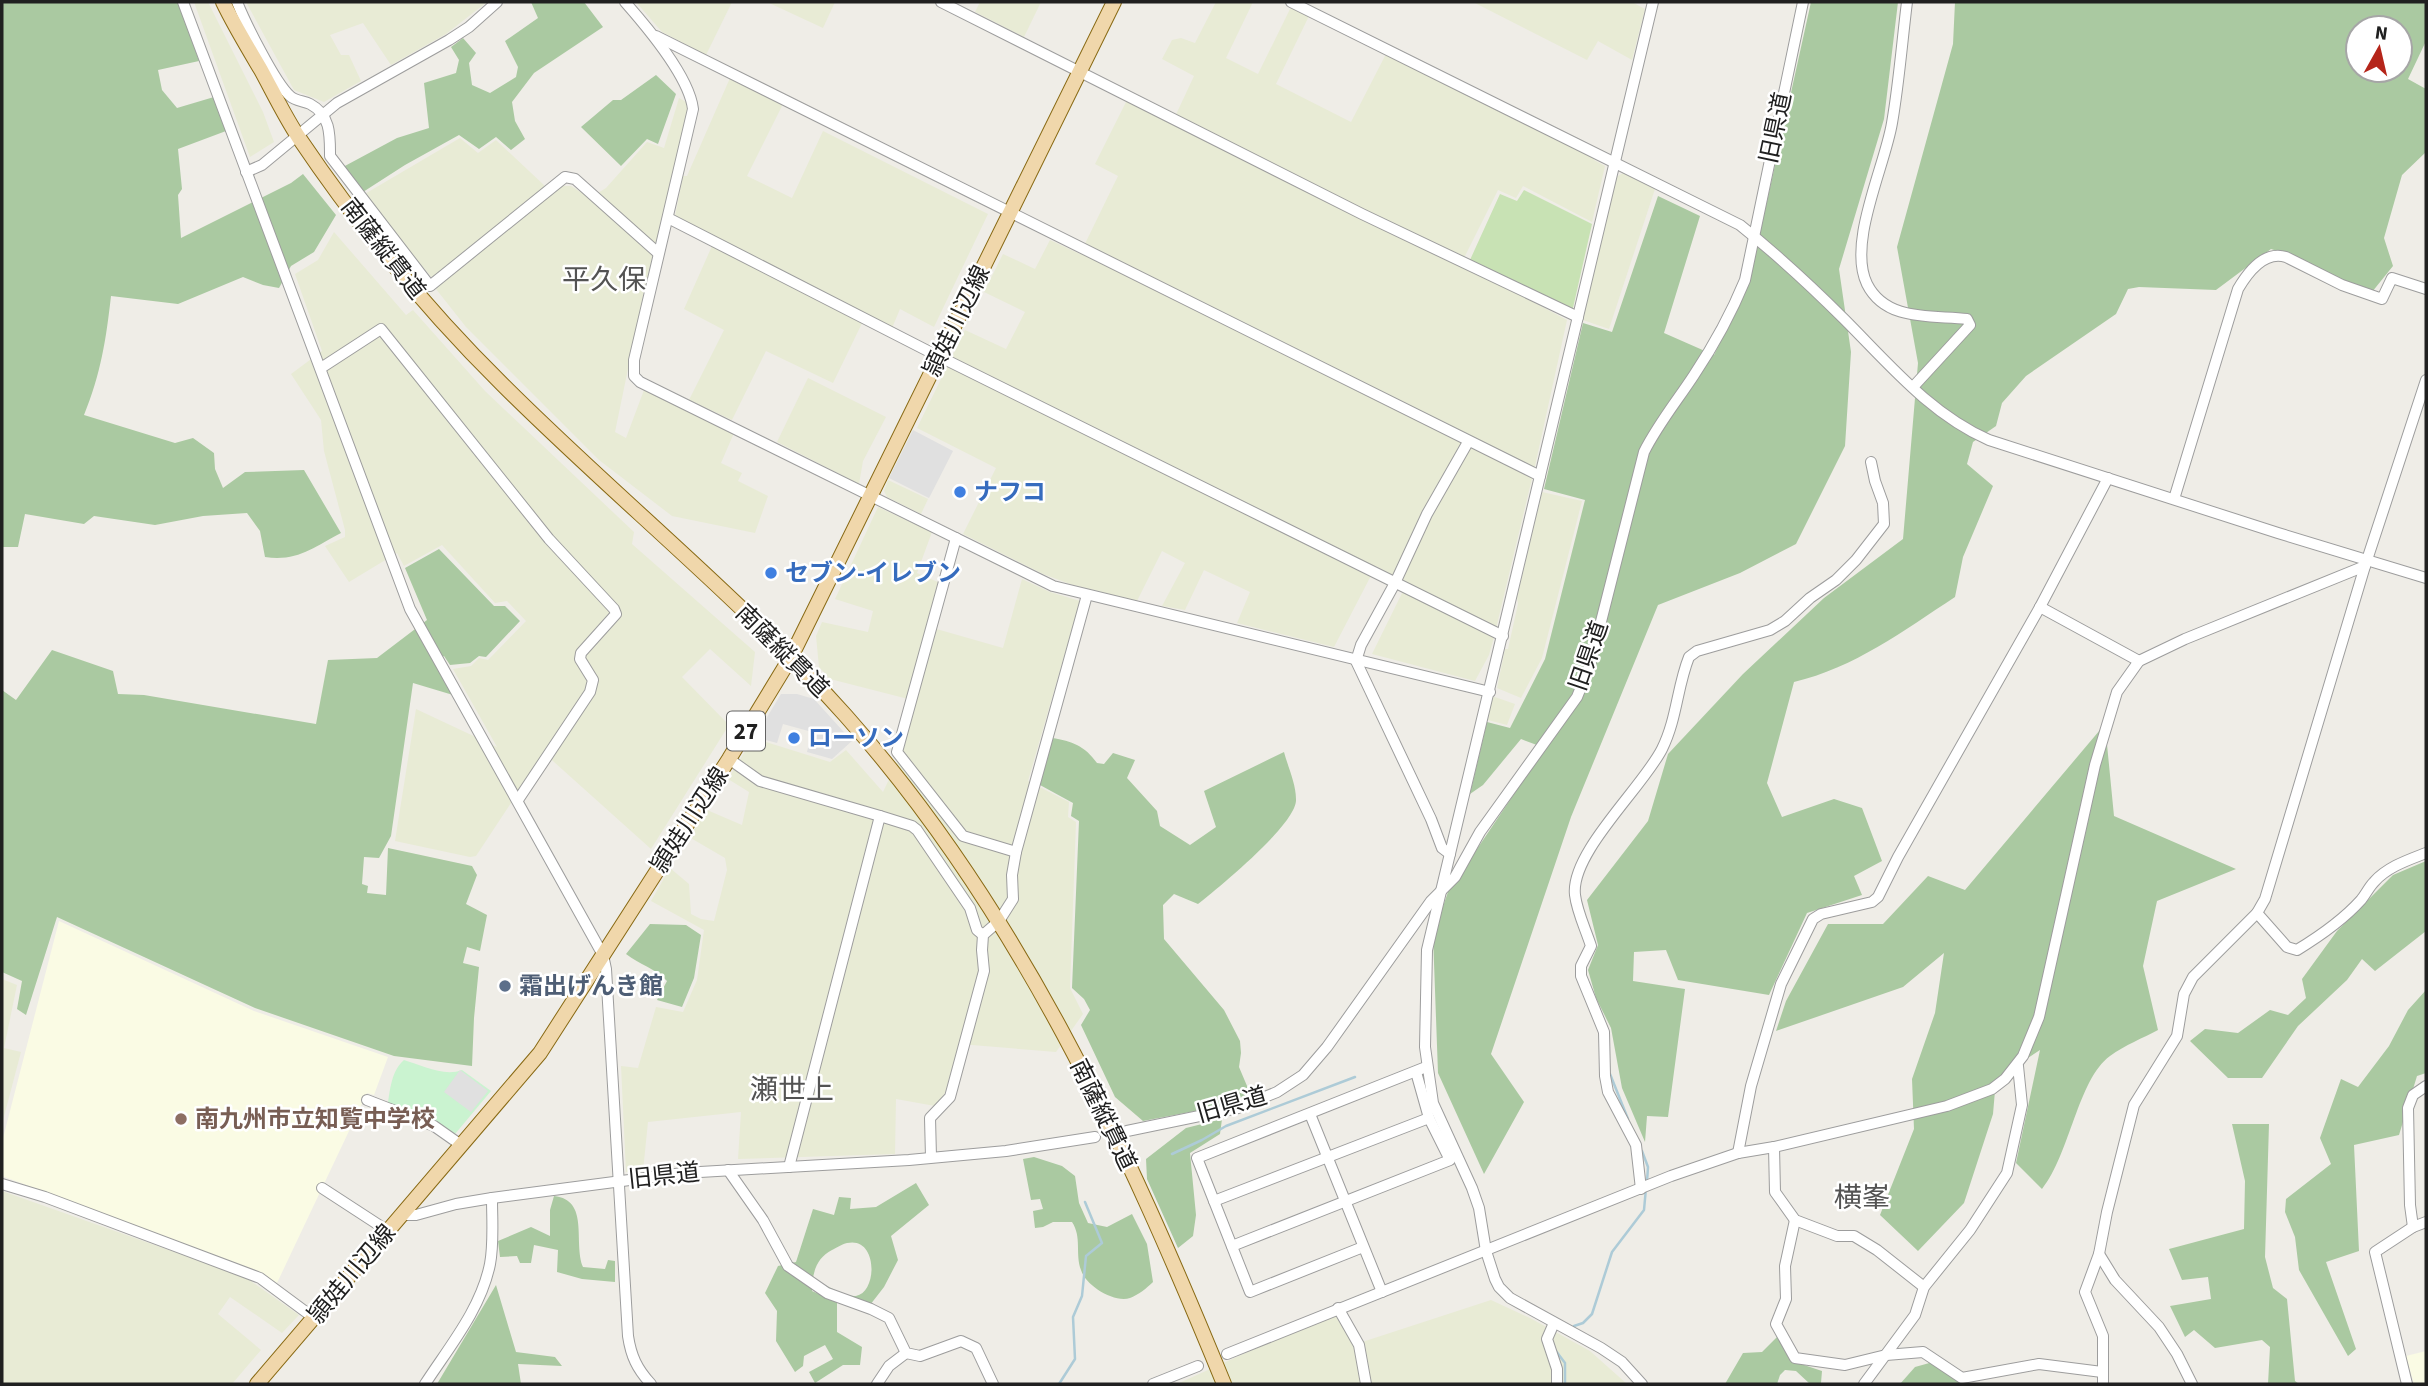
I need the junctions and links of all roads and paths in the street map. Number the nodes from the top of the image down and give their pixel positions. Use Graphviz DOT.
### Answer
graph roads {
  1 [pos="183,2"];
  2 [pos="223,2"];
  3 [pos="237,2"];
  4 [pos="498,2"];
  5 [pos="625,2"];
  6 [pos="941,2"];
  7 [pos="1114,2"];
  8 [pos="1291,2"];
  9 [pos="1639,2"];
  10 [pos="1803,2"];
  11 [pos="1907,2"];
  12 [pos="1653,5"];
  13 [pos="653,34"];
  14 [pos="1080,71"];
  15 [pos="323,114"];
  16 [pos="298,136"];
  17 [pos="1614,163"];
  18 [pos="246,172"];
  19 [pos="1010,213"];
  20 [pos="668,218"];
  21 [pos="1754,236"];
  22 [pos="658,253"];
  23 [pos="2426,289"];
  24 [pos="1578,317"];
  25 [pos="940,356"];
  26 [pos="321,368"];
  27 [pos="2426,380"];
  28 [pos="1913,387"];
  29 [pos="1468,442"];
  30 [pos="1871,463"];
  31 [pos="1540,476"];
  32 [pos="2108,478"];
  33 [pos="871,495"];
  34 [pos="2174,499"];
  35 [pos="956,538"];
  36 [pos="2366,563"];
  37 [pos="2426,578"];
  38 [pos="1395,583"];
  39 [pos="1087,595"];
  40 [pos="2040,607"];
  41 [pos="1503,636"];
  42 [pos="792,657"];
  43 [pos="1356,661"];
  44 [pos="2139,661"];
  45 [pos="1490,692"];
  46 [pos="729,759"];
  47 [pos="518,800"];
  48 [pos="880,816"];
  49 [pos="1016,852"];
  50 [pos="2426,853"];
  51 [pos="1450,854"];
  52 [pos="1442,890"];
  53 [pos="2257,913"];
  54 [pos="999,921"];
  55 [pos="983,935"];
  56 [pos="603,955"];
  57 [pos="2018,1066"];
  58 [pos="1421,1070"];
  59 [pos="2426,1086"];
  60 [pos="367,1100"];
  61 [pos="1310,1114"];
  62 [pos="1429,1118"];
  63 [pos="1127,1131"];
  64 [pos="1095,1137"];
  65 [pos="461,1145"];
  66 [pos="1774,1147"];
  67 [pos="1738,1153"];
  68 [pos="931,1157"];
  69 [pos="1327,1157"];
  70 [pos="789,1167"];
  71 [pos="728,1170"];
  72 [pos="618,1180"];
  73 [pos="2,1184"];
  74 [pos="1646,1187"];
  75 [pos="322,1188"];
  76 [pos="492,1198"];
  77 [pos="1214,1201"];
  78 [pos="1345,1202"];
  79 [pos="402,1215"];
  80 [pos="1795,1220"];
  81 [pos="2426,1222"];
  82 [pos="2413,1227"];
  83 [pos="388,1231"];
  84 [pos="1233,1247"];
  85 [pos="1363,1247"];
  86 [pos="1486,1251"];
  87 [pos="2099,1254"];
  88 [pos="1924,1287"];
  89 [pos="1382,1293"];
  90 [pos="1338,1308"];
  91 [pos="314,1318"];
  92 [pos="1554,1323"];
  93 [pos="906,1353"];
  94 [pos="1227,1354"];
  95 [pos="1886,1354"];
  96 [pos="1198,1366"];
  97 [pos="2008,1371"];
  98 [pos="2102,1372"];
  99 [pos="257,1384"];
  100 [pos="425,1384"];
  101 [pos="651,1384"];
  102 [pos="877,1384"];
  103 [pos="993,1384"];
  104 [pos="1153,1384"];
  105 [pos="1224,1384"];
  106 [pos="1366,1384"];
  107 [pos="1557,1384"];
  108 [pos="1642,1384"];
  109 [pos="1864,1384"];
  110 [pos="2011,1384"];
  111 [pos="2103,1384"];
  112 [pos="2192,1384"];
  113 [pos="2407,1384"];
  1 -- 18 [label="street"];
  2 -- 16 [label="main road, 南薩縦貫道"];
  3 -- 15 [label="street"];
  4 -- 15 [label="street"];
  5 -- 13 [label="street"];
  6 -- 14 [label="street"];
  7 -- 14 [label="main road, 頴娃川辺線 / 27"];
  8 -- 17 [label="street"];
  9 -- 12 [label="street"];
  10 -- 21 [label="street, 旧県道"];
  11 -- 28 [label="street"];
  12 -- 17 [label="street"];
  13 -- 19 [label="street"];
  13 -- 20 [label="street"];
  14 -- 19 [label="main road, 頴娃川辺線 / 27"];
  14 -- 24 [label="street"];
  15 -- 16 [label="street"];
  15 -- 22 [label="street"];
  16 -- 18 [label="street"];
  16 -- 42 [label="main road, 南薩縦貫道"];
  17 -- 21 [label="street"];
  17 -- 24 [label="street"];
  18 -- 26 [label="street"];
  19 -- 25 [label="main road, 頴娃川辺線 / 27"];
  19 -- 29 [label="street"];
  20 -- 22 [label="street"];
  20 -- 25 [label="street"];
  21 -- 28 [label="street"];
  21 -- 52 [label="street, 旧県道"];
  22 -- 33 [label="street"];
  23 -- 34 [label="street"];
  24 -- 31 [label="street"];
  25 -- 33 [label="main road, 頴娃川辺線 / 27"];
  25 -- 38 [label="street"];
  26 -- 47 [label="street"];
  26 -- 47 [label="street"];
  27 -- 36 [label="street"];
  28 -- 32 [label="street"];
  29 -- 31 [label="street"];
  29 -- 38 [label="street"];
  30 -- 74 [label="street"];
  31 -- 41 [label="street"];
  32 -- 34 [label="street"];
  32 -- 40 [label="street"];
  33 -- 35 [label="street"];
  33 -- 42 [label="main road, 頴娃川辺線 / 27"];
  34 -- 36 [label="street"];
  35 -- 39 [label="street"];
  35 -- 49 [label="street"];
  36 -- 37 [label="street"];
  36 -- 44 [label="street"];
  36 -- 53 [label="street"];
  38 -- 41 [label="street"];
  38 -- 43 [label="street"];
  39 -- 43 [label="street"];
  39 -- 49 [label="street"];
  40 -- 44 [label="street"];
  40 -- 67 [label="street"];
  41 -- 45 [label="street"];
  42 -- 46 [label="main road, 頴娃川辺線 / 27"];
  42 -- 54 [label="main road, 南薩縦貫道"];
  43 -- 45 [label="street"];
  43 -- 51 [label="street"];
  44 -- 57 [label="street"];
  45 -- 51 [label="street"];
  46 -- 48 [label="street"];
  46 -- 56 [label="main road, 頴娃川辺線 / 27"];
  47 -- 56 [label="street"];
  48 -- 55 [label="street"];
  48 -- 70 [label="street"];
  49 -- 54 [label="street"];
  50 -- 53 [label="street"];
  51 -- 52 [label="street"];
  52 -- 58 [label="street"];
  52 -- 63 [label="street, 旧県道"];
  53 -- 87 [label="street"];
  54 -- 55 [label="street"];
  54 -- 105 [label="main road, 南薩縦貫道"];
  55 -- 68 [label="street"];
  56 -- 65 [label="main road, 頴娃川辺線 / 27"];
  56 -- 72 [label="street"];
  57 -- 66 [label="street"];
  57 -- 88 [label="street"];
  58 -- 61 [label="street"];
  58 -- 62 [label="street"];
  58 -- 86 [label="street"];
  59 -- 82 [label="street"];
  60 -- 65 [label="street"];
  61 -- 69 [label="street"];
  61 -- 77 [label="street"];
  62 -- 69 [label="street"];
  62 -- 78 [label="street"];
  64 -- 68 [label="street, 旧県道"];
  65 -- 79 [label="main road, 頴娃川辺線 / 27"];
  66 -- 67 [label="street"];
  66 -- 80 [label="street"];
  67 -- 74 [label="street"];
  68 -- 70 [label="street, 旧県道"];
  69 -- 77 [label="street"];
  69 -- 78 [label="street"];
  70 -- 71 [label="street, 旧県道"];
  71 -- 72 [label="street, 旧県道"];
  71 -- 93 [label="street"];
  72 -- 76 [label="street, 旧県道"];
  72 -- 101 [label="street"];
  73 -- 91 [label="street"];
  74 -- 86 [label="street"];
  75 -- 83 [label="street"];
  76 -- 79 [label="street, 旧県道"];
  76 -- 100 [label="street"];
  77 -- 84 [label="street"];
  78 -- 84 [label="street"];
  78 -- 85 [label="street"];
  79 -- 83 [label="main road, 頴娃川辺線 / 27"];
  80 -- 88 [label="street"];
  80 -- 95 [label="street"];
  81 -- 82 [label="street"];
  82 -- 113 [label="street"];
  83 -- 91 [label="main road, 頴娃川辺線 / 27"];
  84 -- 85 [label="street"];
  85 -- 89 [label="street"];
  86 -- 89 [label="street"];
  86 -- 92 [label="street"];
  87 -- 98 [label="street"];
  87 -- 112 [label="street"];
  88 -- 95 [label="street"];
  89 -- 90 [label="street"];
  90 -- 94 [label="street"];
  90 -- 106 [label="street"];
  91 -- 99 [label="main road, 頴娃川辺線 / 27"];
  92 -- 107 [label="street"];
  92 -- 108 [label="street"];
  93 -- 102 [label="street"];
  93 -- 103 [label="street"];
  95 -- 97 [label="street"];
  95 -- 109 [label="street"];
  96 -- 104 [label="street"];
  97 -- 98 [label="street"];
  97 -- 110 [label="street"];
  98 -- 111 [label="street"];
}
